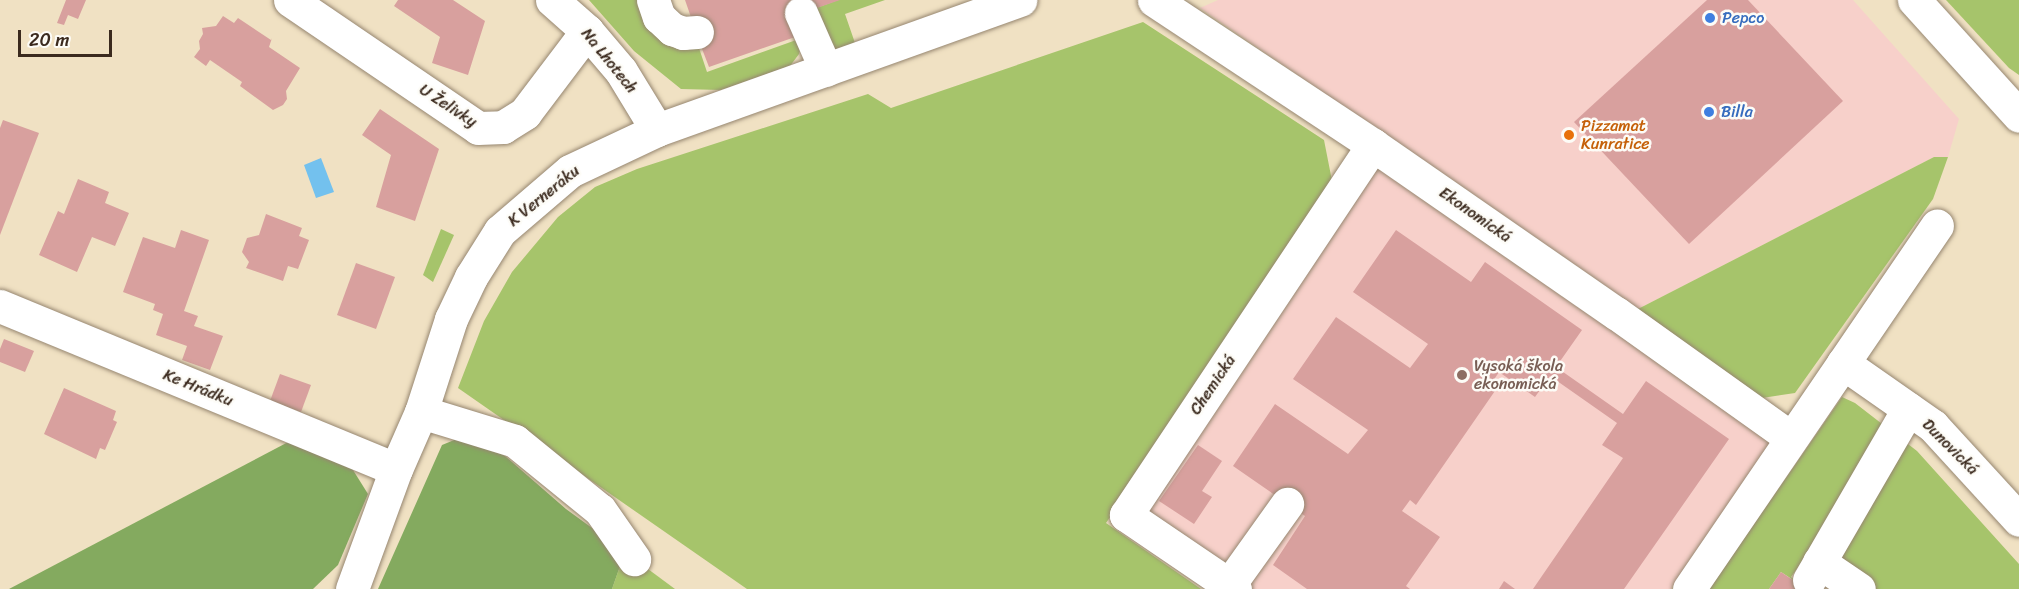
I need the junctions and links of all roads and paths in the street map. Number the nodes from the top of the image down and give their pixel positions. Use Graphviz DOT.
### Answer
graph roads {
  1 [pos="290,0"];
  2 [pos="552,0"];
  3 [pos="653,0"];
  4 [pos="1020,0"];
  5 [pos="1154,0"];
  6 [pos="1914,0"];
  7 [pos="801,13"];
  8 [pos="587,31"];
  9 [pos="697,32"];
  10 [pos="826,70"];
  11 [pos="2019,116"];
  12 [pos="657,130"];
  13 [pos="1373,145"];
  14 [pos="1937,225"];
  15 [pos="0,306"];
  16 [pos="1843,363"];
  17 [pos="1908,409"];
  18 [pos="421,412"];
  19 [pos="1791,438"];
  20 [pos="396,469"];
  21 [pos="1287,504"];
  22 [pos="2019,520"];
  23 [pos="634,559"];
  24 [pos="1232,587"];
  25 [pos="352,589"];
  26 [pos="1689,589"];
  27 [pos="1859,589"];
  1 -- 8 [label="street, U Želivky"];
  2 -- 8 [label="street, Na Lhotech"];
  3 -- 9 [label="street"];
  4 -- 10 [label="street, K Verneráku"];
  5 -- 13 [label="street, Ekonomická"];
  6 -- 11 [label="street"];
  7 -- 10 [label="street"];
  8 -- 12 [label="street, Na Lhotech"];
  10 -- 12 [label="street, K Verneráku"];
  12 -- 18 [label="street, K Verneráku"];
  13 -- 19 [label="street, Ekonomická"];
  13 -- 24 [label="street, Chemická"];
  14 -- 16 [label="street"];
  15 -- 20 [label="street, Ke Hrádku"];
  16 -- 17 [label="street, Dunovická"];
  16 -- 19 [label="street"];
  17 -- 22 [label="street, Dunovická"];
  17 -- 27 [label="street"];
  18 -- 20 [label="street, K Verneráku"];
  18 -- 23 [label="street"];
  19 -- 26 [label="street"];
  20 -- 25 [label="street, K Verneráku"];
  21 -- 24 [label="street"];
}
